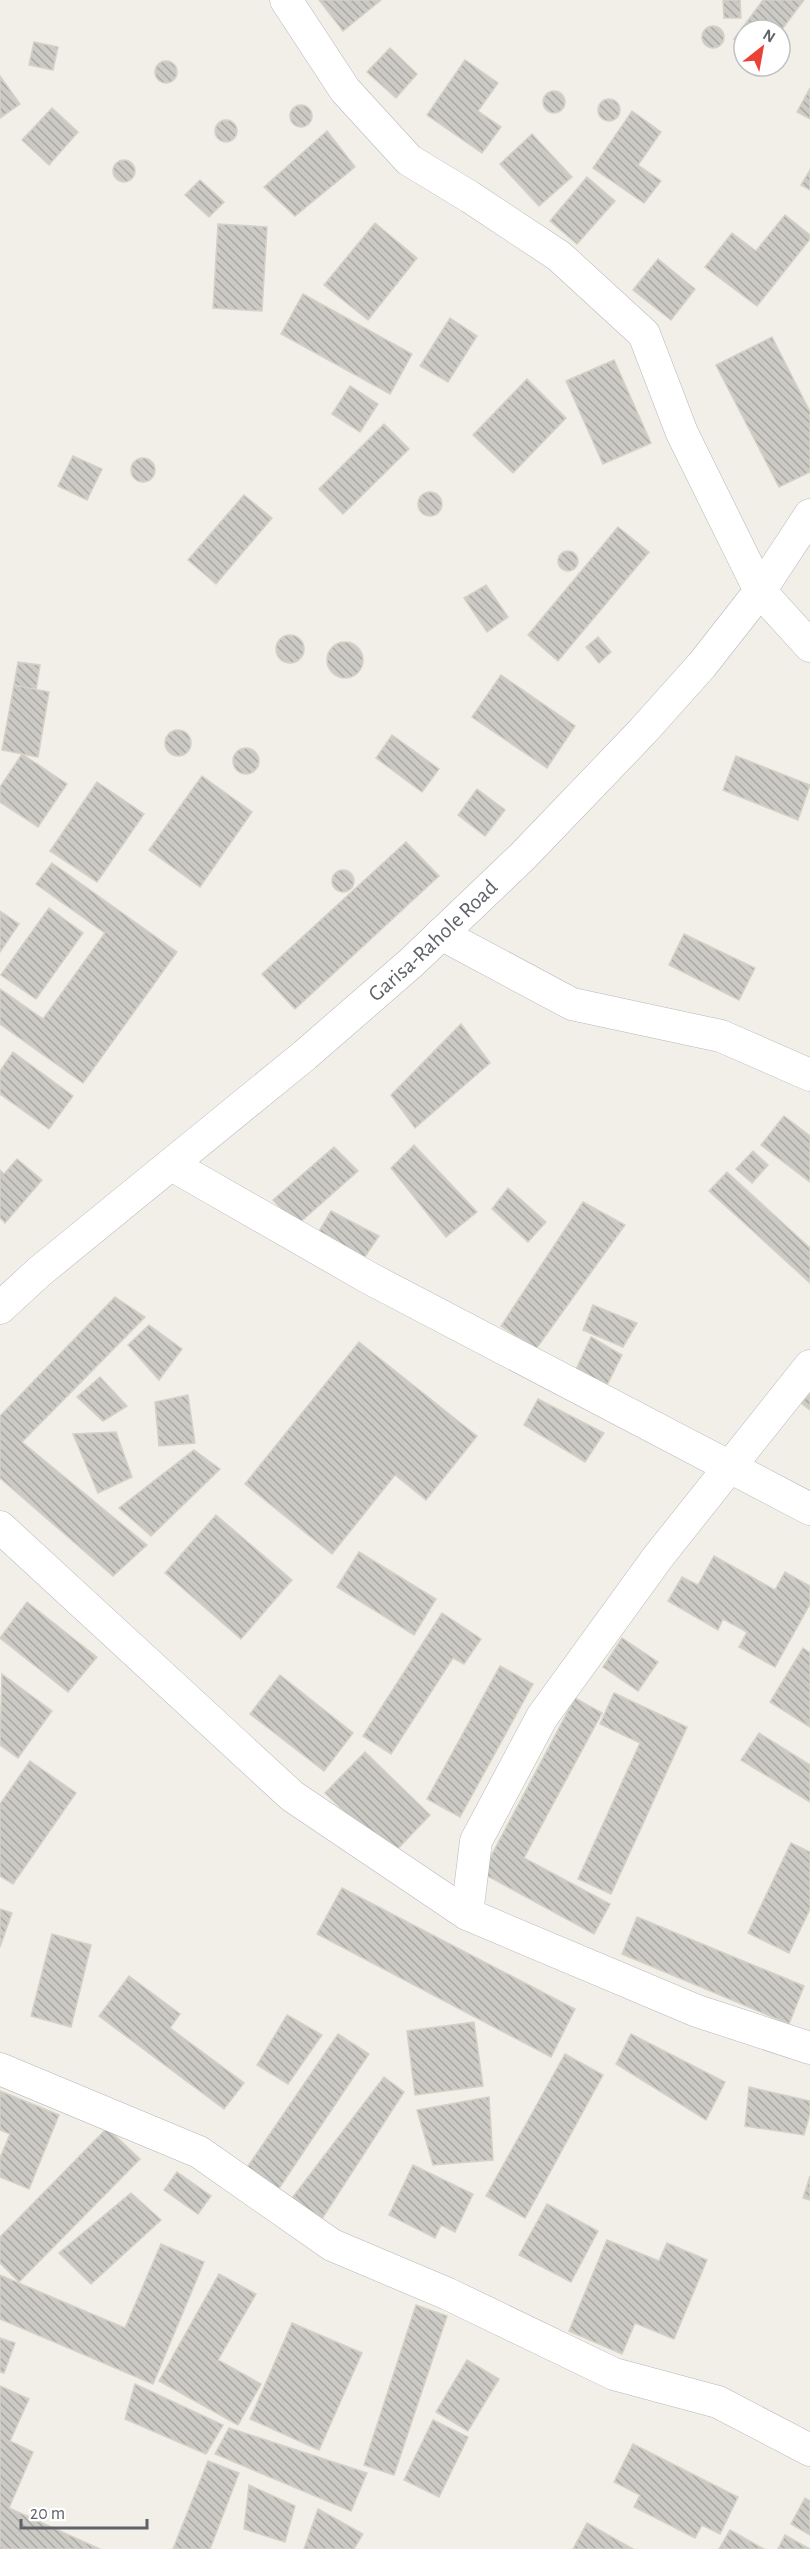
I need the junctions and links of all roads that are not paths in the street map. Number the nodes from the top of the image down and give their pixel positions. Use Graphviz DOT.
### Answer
graph roads {
  1 [pos="286,0"];
  2 [pos="810,515"];
  3 [pos="760,591"];
  4 [pos="810,646"];
  5 [pos="441,934"];
  6 [pos="810,1075"];
  7 [pos="172,1165"];
  8 [pos="0,1308"];
  9 [pos="810,1366"];
  10 [pos="729,1468"];
  11 [pos="810,1509"];
  12 [pos="0,1527"];
  13 [pos="467,1914"];
  14 [pos="810,2048"];
  15 [pos="0,2069"];
  16 [pos="810,2450"];
  1 -- 3 [label="street"];
  2 -- 3 [label="street, Garisa-Rahole Road"];
  3 -- 4 [label="street"];
  3 -- 5 [label="street, Garisa-Rahole Road"];
  5 -- 6 [label="street"];
  5 -- 7 [label="street, Garisa-Rahole Road"];
  7 -- 8 [label="street, Garisa-Rahole Road"];
  7 -- 10 [label="street"];
  9 -- 10 [label="street"];
  10 -- 11 [label="street"];
  10 -- 13 [label="street"];
  12 -- 13 [label="street"];
  13 -- 14 [label="street"];
  15 -- 16 [label="street"];
}
